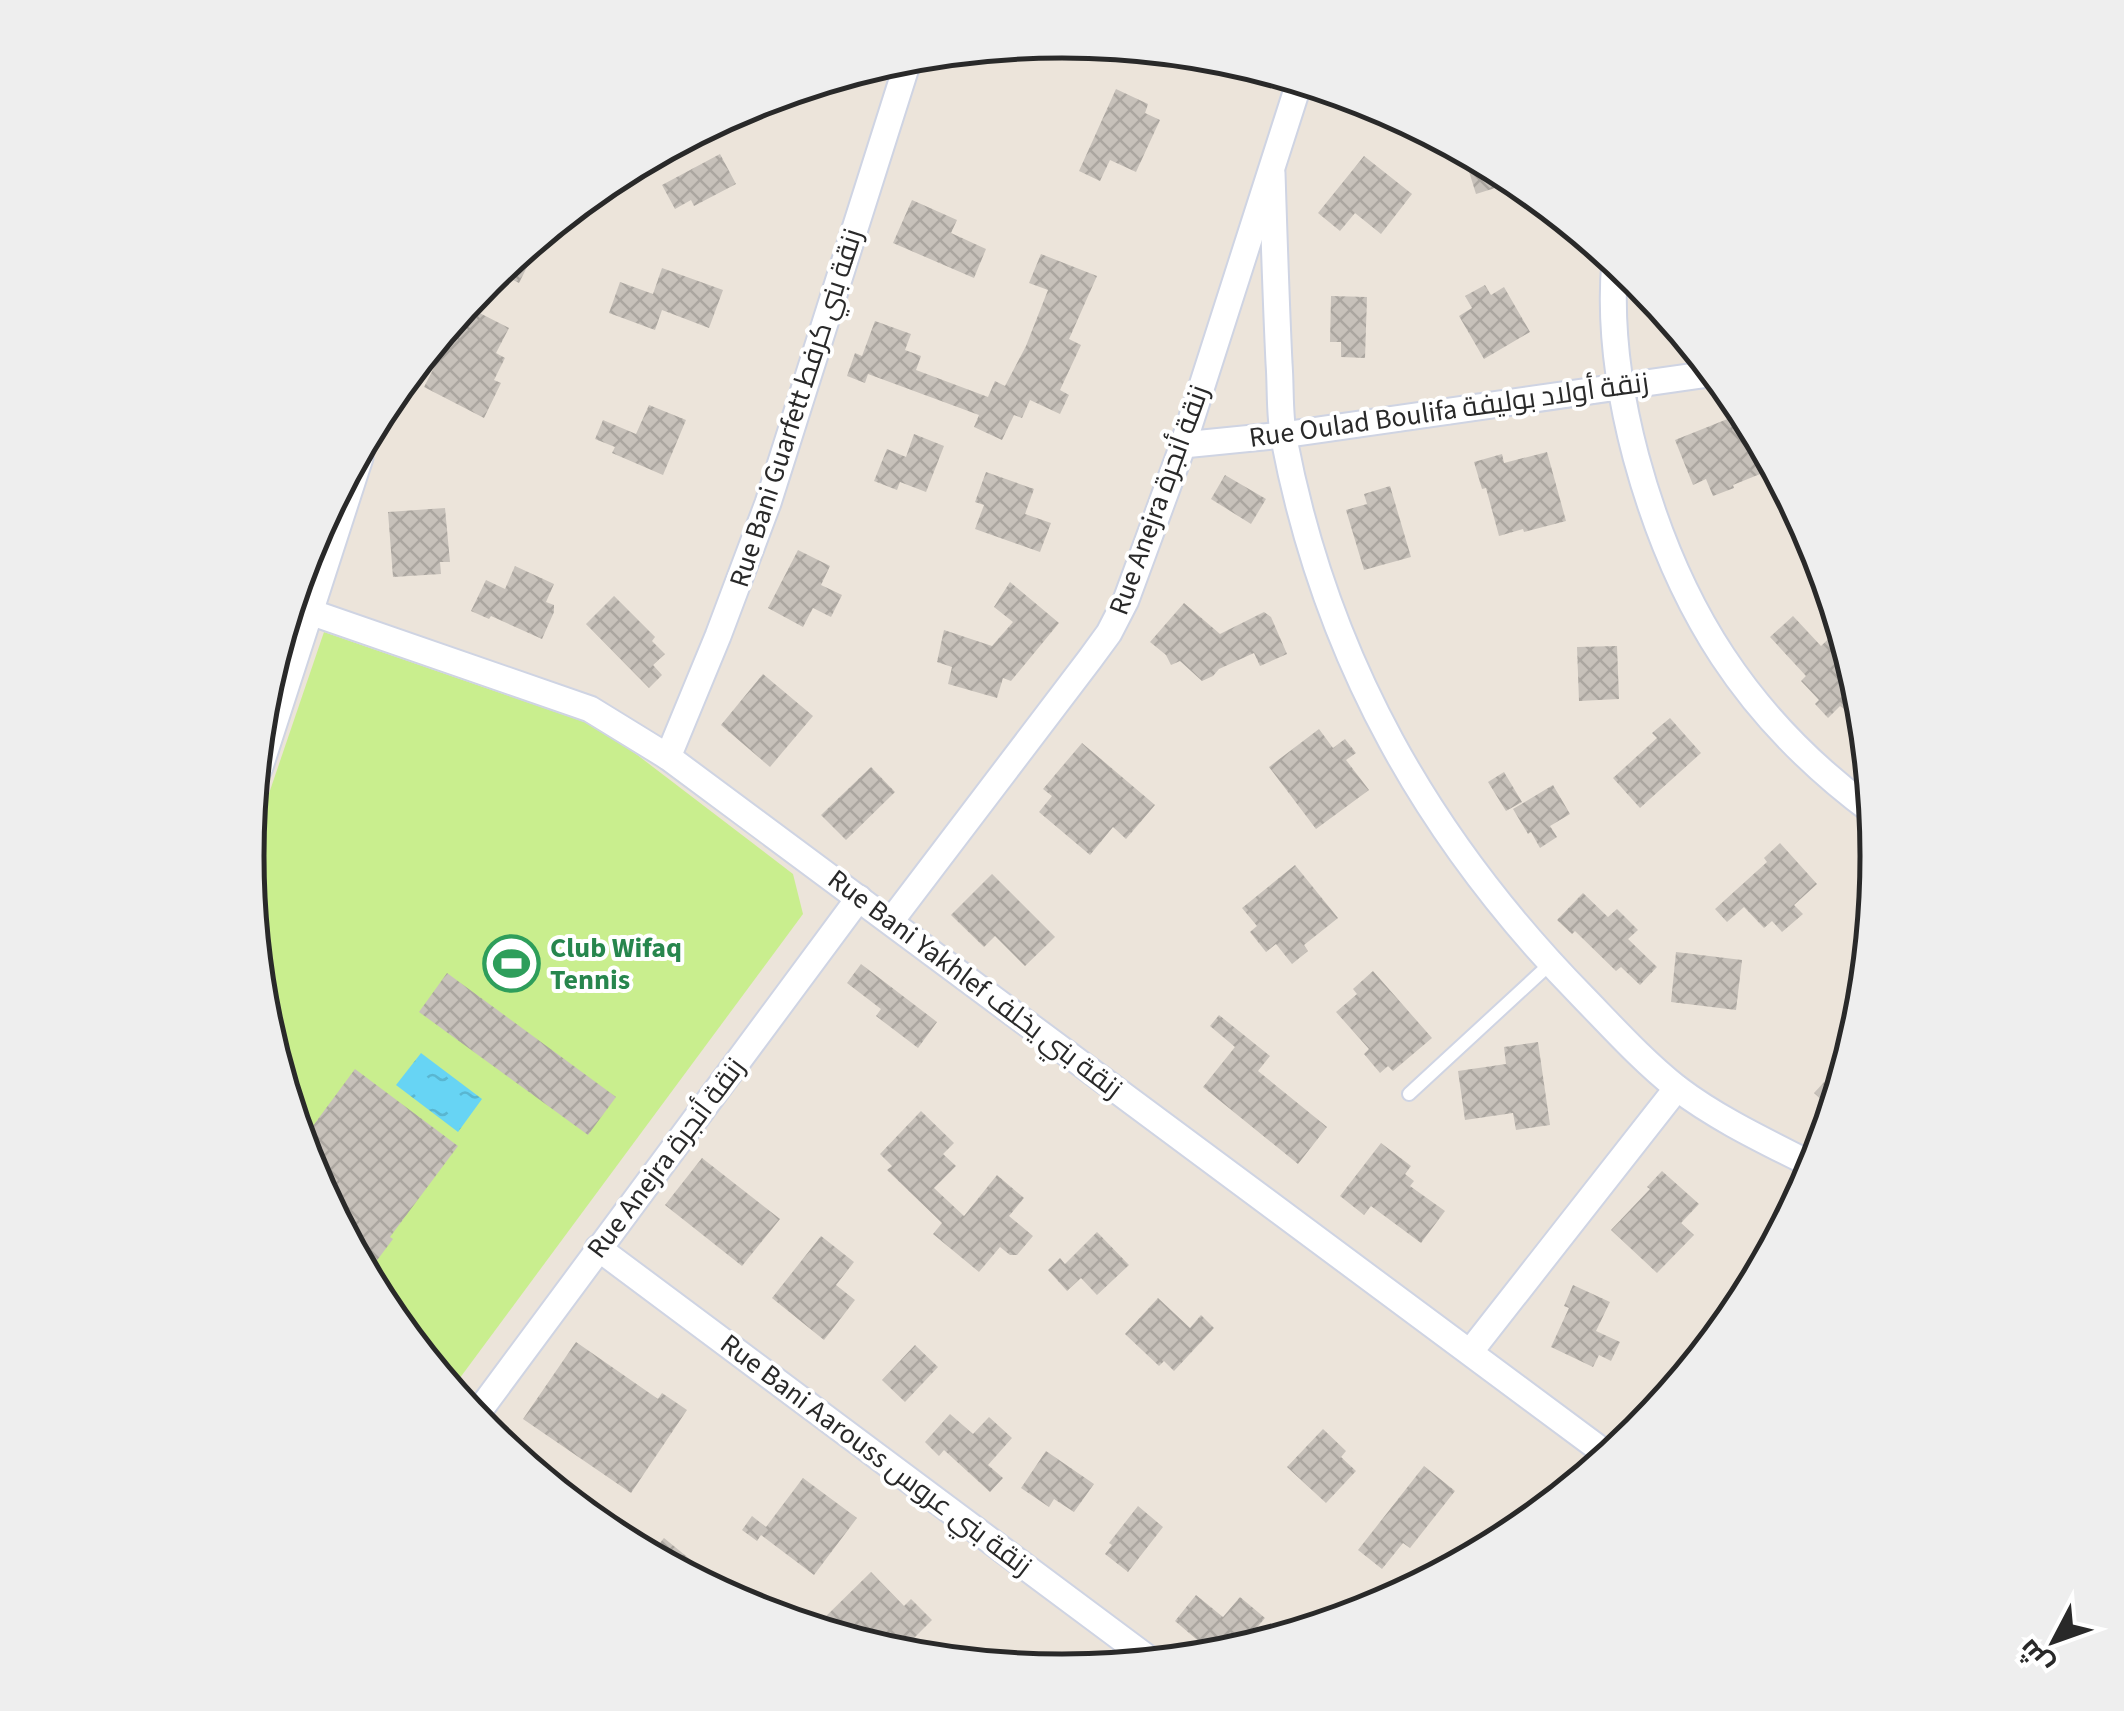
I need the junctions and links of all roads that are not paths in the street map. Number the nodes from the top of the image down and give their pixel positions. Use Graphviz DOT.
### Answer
graph roads {
  1 [pos="904,73"];
  2 [pos="1296,93"];
  3 [pos="1272,173"];
  4 [pos="1615,281"];
  5 [pos="1699,375"];
  6 [pos="1620,386"];
  7 [pos="1283,436"];
  8 [pos="1183,445"];
  9 [pos="303,610"];
  10 [pos="668,756"];
  11 [pos="1858,799"];
  12 [pos="859,898"];
  13 [pos="891,921"];
  14 [pos="1550,964"];
  15 [pos="1678,1088"];
  16 [pos="1409,1094"];
  17 [pos="1800,1158"];
  18 [pos="598,1248"];
  19 [pos="1470,1352"];
  20 [pos="484,1405"];
  21 [pos="1597,1447"];
  22 [pos="1137,1650"];
  1 -- 10 [label="street, Rue Bani Guarfett زنقة بني كرفط"];
  2 -- 3 [label="street, Rue Anejra زنقة أنجرة"];
  3 -- 7 [label="street"];
  3 -- 8 [label="street, Rue Anejra زنقة أنجرة"];
  4 -- 6 [label="street"];
  5 -- 6 [label="street, Rue Oulad Boulifa زنقة أولاد بوليفة"];
  6 -- 7 [label="street, Rue Oulad Boulifa زنقة أولاد بوليفة"];
  6 -- 11 [label="street"];
  7 -- 8 [label="street, Rue Oulad Boulifa زنقة أولاد بوليفة"];
  7 -- 14 [label="street"];
  8 -- 13 [label="street, Rue Anejra زنقة أنجرة"];
  9 -- 10 [label="street, Rue Bani Yakhlef زنقة بني يخلف"];
  10 -- 12 [label="street, Rue Bani Yakhlef زنقة بني يخلف"];
  12 -- 13 [label="street, Rue Bani Yakhlef زنقة بني يخلف"];
  12 -- 18 [label="street, Rue Anejra زنقة أنجرة"];
  13 -- 19 [label="street, Rue Bani Yakhlef زنقة بني يخلف"];
  14 -- 15 [label="street"];
  14 -- 16 [label="lane"];
  15 -- 17 [label="street"];
  15 -- 19 [label="street"];
  18 -- 20 [label="street, Rue Anejra زنقة أنجرة"];
  18 -- 22 [label="street, Rue Bani Aarouss زنقة بني عروس"];
  19 -- 21 [label="street, Rue Bani Yakhlef زنقة بني يخلف"];
}
